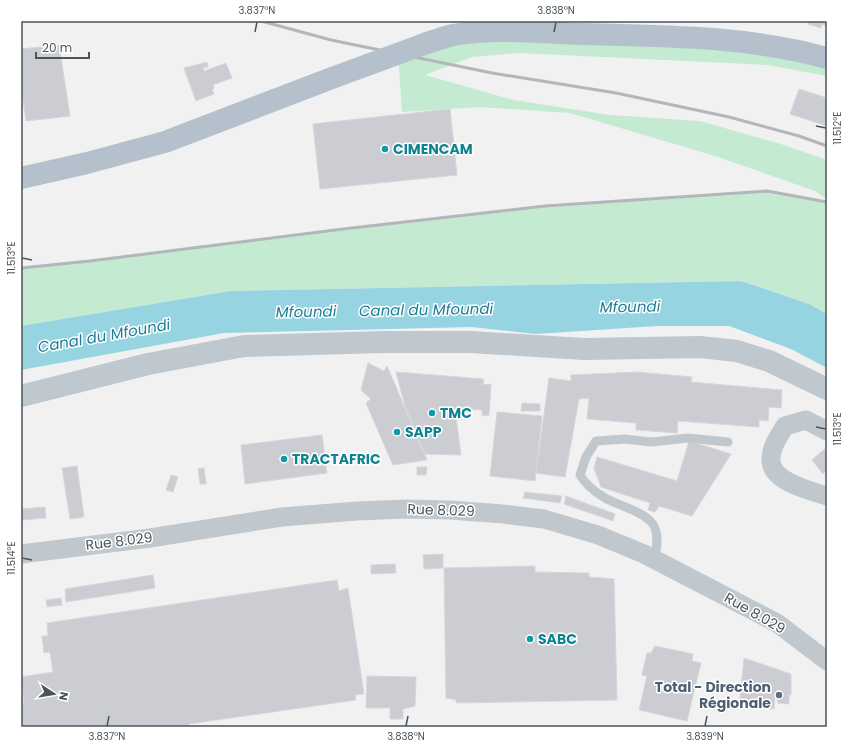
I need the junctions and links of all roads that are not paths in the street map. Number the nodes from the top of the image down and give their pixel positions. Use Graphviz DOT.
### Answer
graph roads {
  1 [pos="455,28"];
  2 [pos="827,58"];
  3 [pos="21,178"];
  4 [pos="827,389"];
  5 [pos="21,396"];
  6 [pos="827,431"];
  7 [pos="728,442"];
  8 [pos="827,496"];
  9 [pos="21,554"];
  10 [pos="655,560"];
  11 [pos="827,661"];
  1 -- 2 [label="main road"];
  1 -- 3 [label="main road, bridge"];
  4 -- 5 [label="main road"];
  6 -- 8 [label="street"];
  7 -- 10 [label="lane"];
  9 -- 10 [label="street, Rue 8.029"];
  10 -- 11 [label="street, Rue 8.029"];
}
